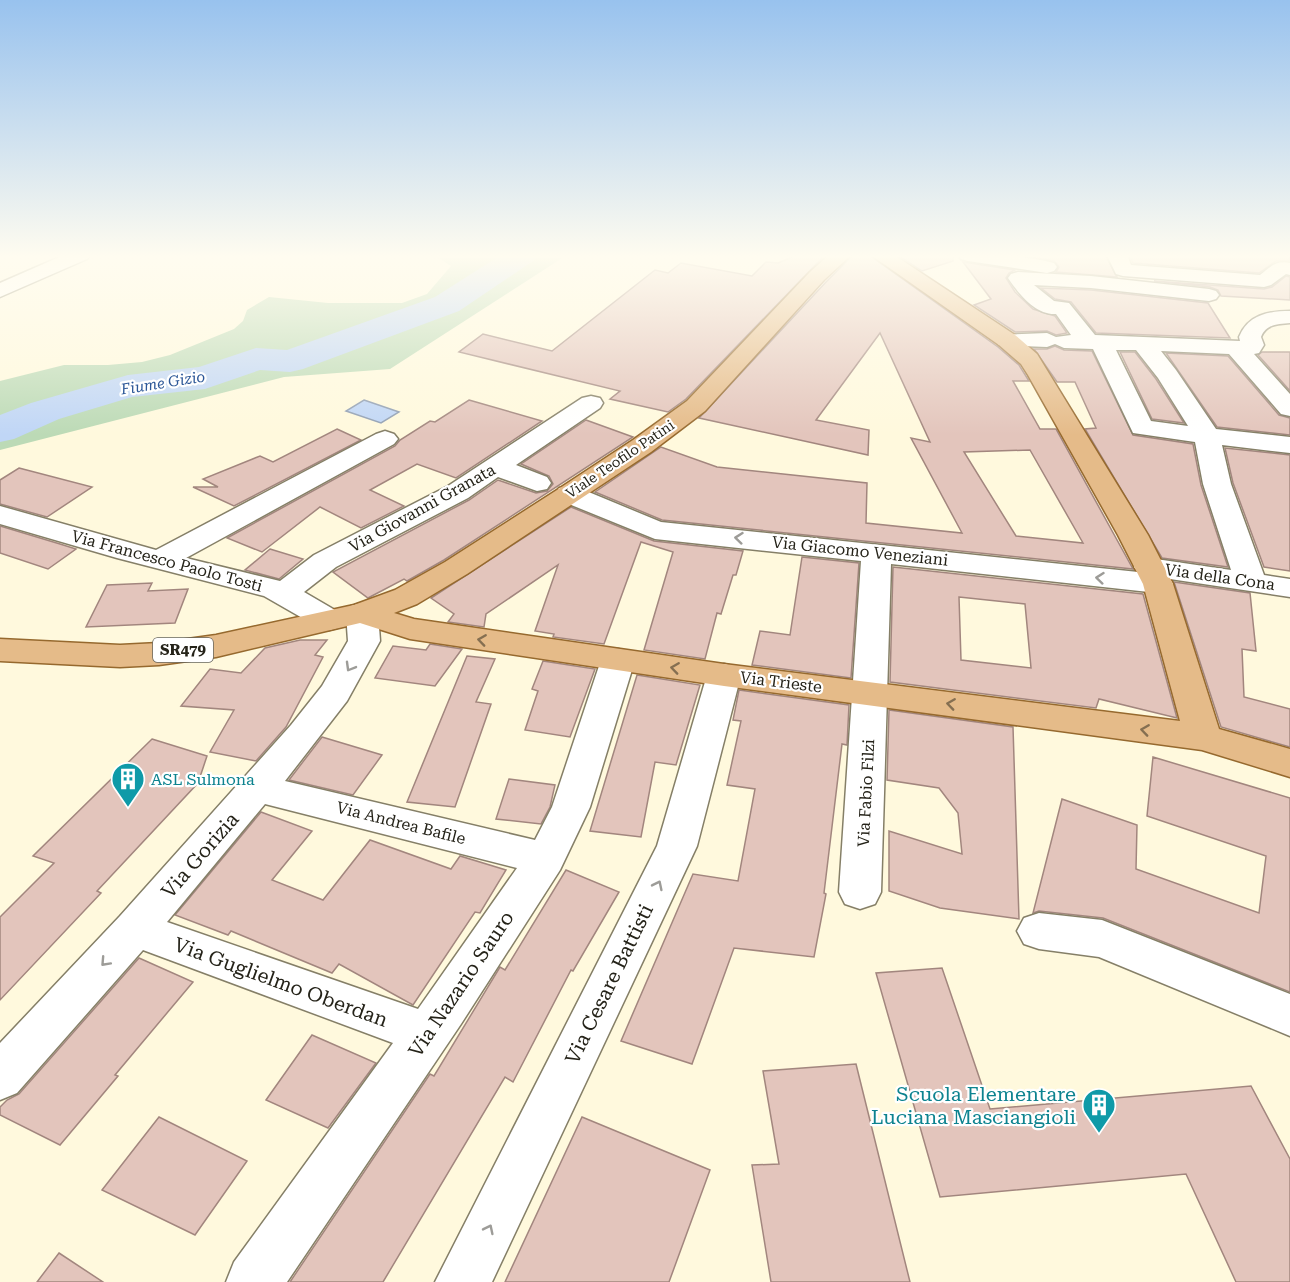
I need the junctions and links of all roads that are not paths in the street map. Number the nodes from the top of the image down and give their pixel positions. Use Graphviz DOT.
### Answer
graph roads {
  1 [pos="781,315"];
  2 [pos="970,315"];
  3 [pos="1069,315"];
  4 [pos="1288,315"];
  5 [pos="1007,340"];
  6 [pos="1094,343"];
  7 [pos="1143,345"];
  8 [pos="1240,348"];
  9 [pos="591,403"];
  10 [pos="1290,409"];
  11 [pos="1207,435"];
  12 [pos="385,439"];
  13 [pos="1290,445"];
  14 [pos="496,467"];
  15 [pos="537,483"];
  16 [pos="569,494"];
  17 [pos="0,515"];
  18 [pos="876,552"];
  19 [pos="162,560"];
  20 [pos="1153,575"];
  21 [pos="1251,581"];
  22 [pos="1290,588"];
  23 [pos="284,593"];
  24 [pos="345,616"];
  25 [pos="0,650"];
  26 [pos="618,660"];
  27 [pos="724,675"];
  28 [pos="871,693"];
  29 [pos="1203,737"];
  30 [pos="1290,763"];
  31 [pos="257,788"];
  32 [pos="546,859"];
  33 [pos="861,892"];
  34 [pos="135,929"];
  35 [pos="1039,931"];
  36 [pos="1290,1015"];
  37 [pos="428,1034"];
  38 [pos="0,1077"];
  39 [pos="254,1282"];
  40 [pos="463,1282"];
  1 -- 16 [label="main road, Viale Teofilo Patini"];
  2 -- 5 [label="main road"];
  3 -- 6 [label="street"];
  4 -- 8 [label="street"];
  5 -- 6 [label="street"];
  5 -- 20 [label="main road"];
  6 -- 7 [label="street"];
  6 -- 11 [label="street"];
  7 -- 8 [label="street"];
  7 -- 11 [label="street"];
  8 -- 10 [label="street"];
  9 -- 14 [label="street, Via Giovanni Granata"];
  11 -- 13 [label="street"];
  11 -- 21 [label="street"];
  12 -- 19 [label="street"];
  14 -- 15 [label="street"];
  14 -- 23 [label="street, Via Giovanni Granata"];
  18 -- 16 [label="street, Via Giacomo Veneziani, one-way"];
  16 -- 24 [label="main road, Viale Teofilo Patini"];
  17 -- 19 [label="street, Via Francesco Paolo Tosti"];
  20 -- 18 [label="street, Via Giacomo Veneziani, one-way"];
  18 -- 28 [label="street, Via Fabio Filzi"];
  19 -- 23 [label="street, Via Francesco Paolo Tosti"];
  20 -- 21 [label="street, Via della Cona"];
  20 -- 29 [label="main road"];
  21 -- 22 [label="street, Via della Cona"];
  23 -- 24 [label="street, Via Francesco Paolo Tosti"];
  24 -- 25 [label="main road, SR479"];
  26 -- 24 [label="main road, Via Trieste, one-way"];
  24 -- 31 [label="street, Via Gorizia, one-way"];
  27 -- 26 [label="main road, Via Trieste, one-way"];
  26 -- 32 [label="street, Via Nazario Sauro"];
  27 -- 28 [label="main road, Via Trieste"];
  40 -- 27 [label="street, Via Cesare Battisti, one-way"];
  29 -- 28 [label="main road, Via Trieste, one-way"];
  28 -- 33 [label="street, Via Fabio Filzi"];
  29 -- 30 [label="main road, Via Trieste"];
  31 -- 32 [label="street, Via Andrea Bafile"];
  31 -- 34 [label="street, Via Gorizia"];
  32 -- 37 [label="street, Via Nazario Sauro"];
  34 -- 37 [label="street, Via Guglielmo Oberdan"];
  34 -- 38 [label="street, Via Gorizia, one-way"];
  35 -- 36 [label="street"];
  37 -- 39 [label="street, Via Nazario Sauro"];
}
